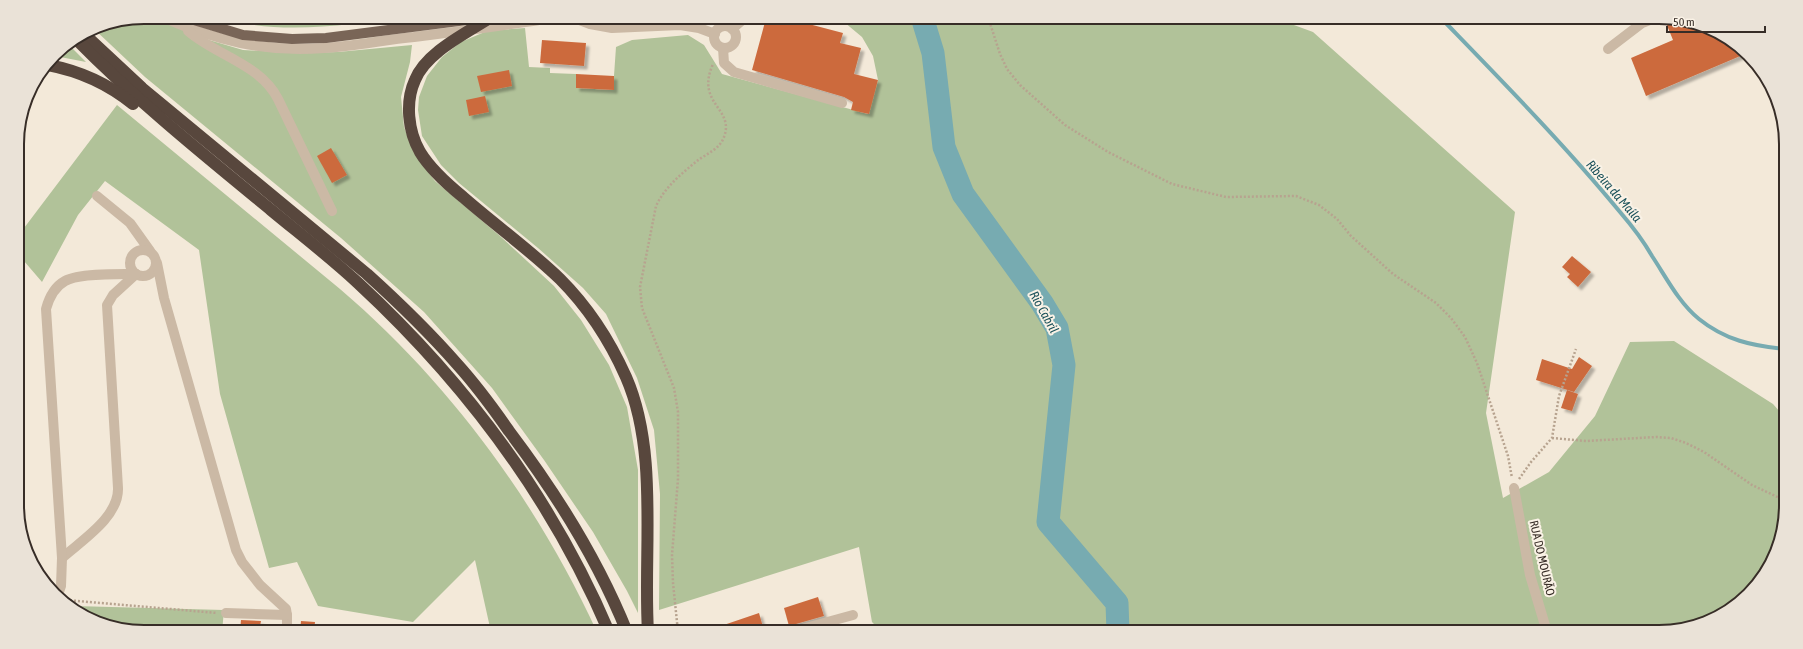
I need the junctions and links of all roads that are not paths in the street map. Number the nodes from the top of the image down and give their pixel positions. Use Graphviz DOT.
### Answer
graph roads {
  1 [pos="186,24"];
  2 [pos="189,24"];
  3 [pos="196,24"];
  4 [pos="436,24"];
  5 [pos="480,24"];
  6 [pos="508,24"];
  7 [pos="590,24"];
  8 [pos="738,24"];
  9 [pos="1636,24"];
  10 [pos="472,29"];
  11 [pos="732,29"];
  12 [pos="715,34"];
  13 [pos="88,38"];
  14 [pos="79,43"];
  15 [pos="722,47"];
  16 [pos="1608,49"];
  17 [pos="53,66"];
  18 [pos="842,103"];
  19 [pos="197,150"];
  20 [pos="97,196"];
  21 [pos="332,212"];
  22 [pos="137,233"];
  23 [pos="150,252"];
  24 [pos="132,256"];
  25 [pos="156,263"];
  26 [pos="115,274"];
  27 [pos="141,275"];
  28 [pos="164,298"];
  29 [pos="1514,488"];
  30 [pos="62,558"];
  31 [pos="60,590"];
  32 [pos="287,612"];
  33 [pos="226,613"];
  34 [pos="852,615"];
  35 [pos="287,625"];
  36 [pos="606,625"];
  37 [pos="624,625"];
  38 [pos="648,625"];
  39 [pos="816,625"];
  40 [pos="1545,625"];
  1 -- 21 [label="street"];
  2 -- 10 [label="street"];
  3 -- 4 [label="main road"];
  5 -- 10 [label="highway"];
  6 -- 10 [label="street"];
  7 -- 12 [label="street"];
  8 -- 11 [label="street"];
  9 -- 16 [label="street"];
  10 -- 38 [label="highway"];
  11 -- 12 [label="street"];
  11 -- 15 [label="street"];
  12 -- 15 [label="street"];
  13 -- 37 [label="highway"];
  14 -- 19 [label="highway"];
  15 -- 18 [label="street"];
  17 -- 19 [label="highway"];
  19 -- 36 [label="highway"];
  20 -- 22 [label="street"];
  22 -- 23 [label="street"];
  22 -- 24 [label="street"];
  23 -- 24 [label="street"];
  23 -- 25 [label="street"];
  24 -- 26 [label="street"];
  24 -- 27 [label="street"];
  25 -- 27 [label="street"];
  25 -- 28 [label="street"];
  26 -- 27 [label="street"];
  26 -- 30 [label="street"];
  27 -- 28 [label="street"];
  27 -- 30 [label="street"];
  28 -- 32 [label="street"];
  29 -- 40 [label="street, RUA DO MOURÃO"];
  30 -- 31 [label="street"];
  32 -- 33 [label="street"];
  32 -- 35 [label="street"];
  34 -- 39 [label="street"];
}
